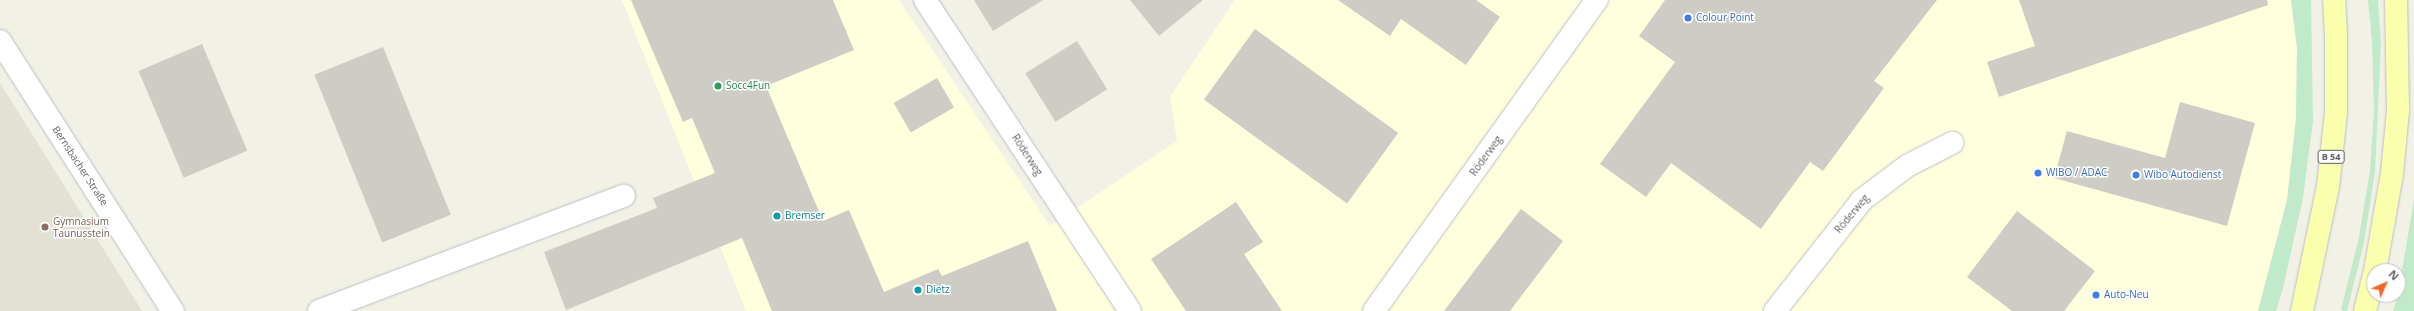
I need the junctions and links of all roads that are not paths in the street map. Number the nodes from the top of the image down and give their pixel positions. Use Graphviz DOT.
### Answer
graph roads {
  1 [pos="925,0"];
  2 [pos="1597,0"];
  3 [pos="2334,0"];
  4 [pos="2396,0"];
  5 [pos="0,41"];
  6 [pos="1952,143"];
  7 [pos="624,196"];
  8 [pos="2376,263"];
  9 [pos="173,311"];
  10 [pos="319,311"];
  11 [pos="1130,311"];
  12 [pos="1374,311"];
  13 [pos="1775,311"];
  14 [pos="2302,311"];
  1 -- 11 [label="street, Röderweg"];
  2 -- 12 [label="street, Röderweg"];
  3 -- 14 [label="main road, B 54"];
  4 -- 8 [label="main road"];
  5 -- 9 [label="street, Bernsbacher Straße"];
  6 -- 13 [label="street, Röderweg"];
  7 -- 10 [label="street"];
}
